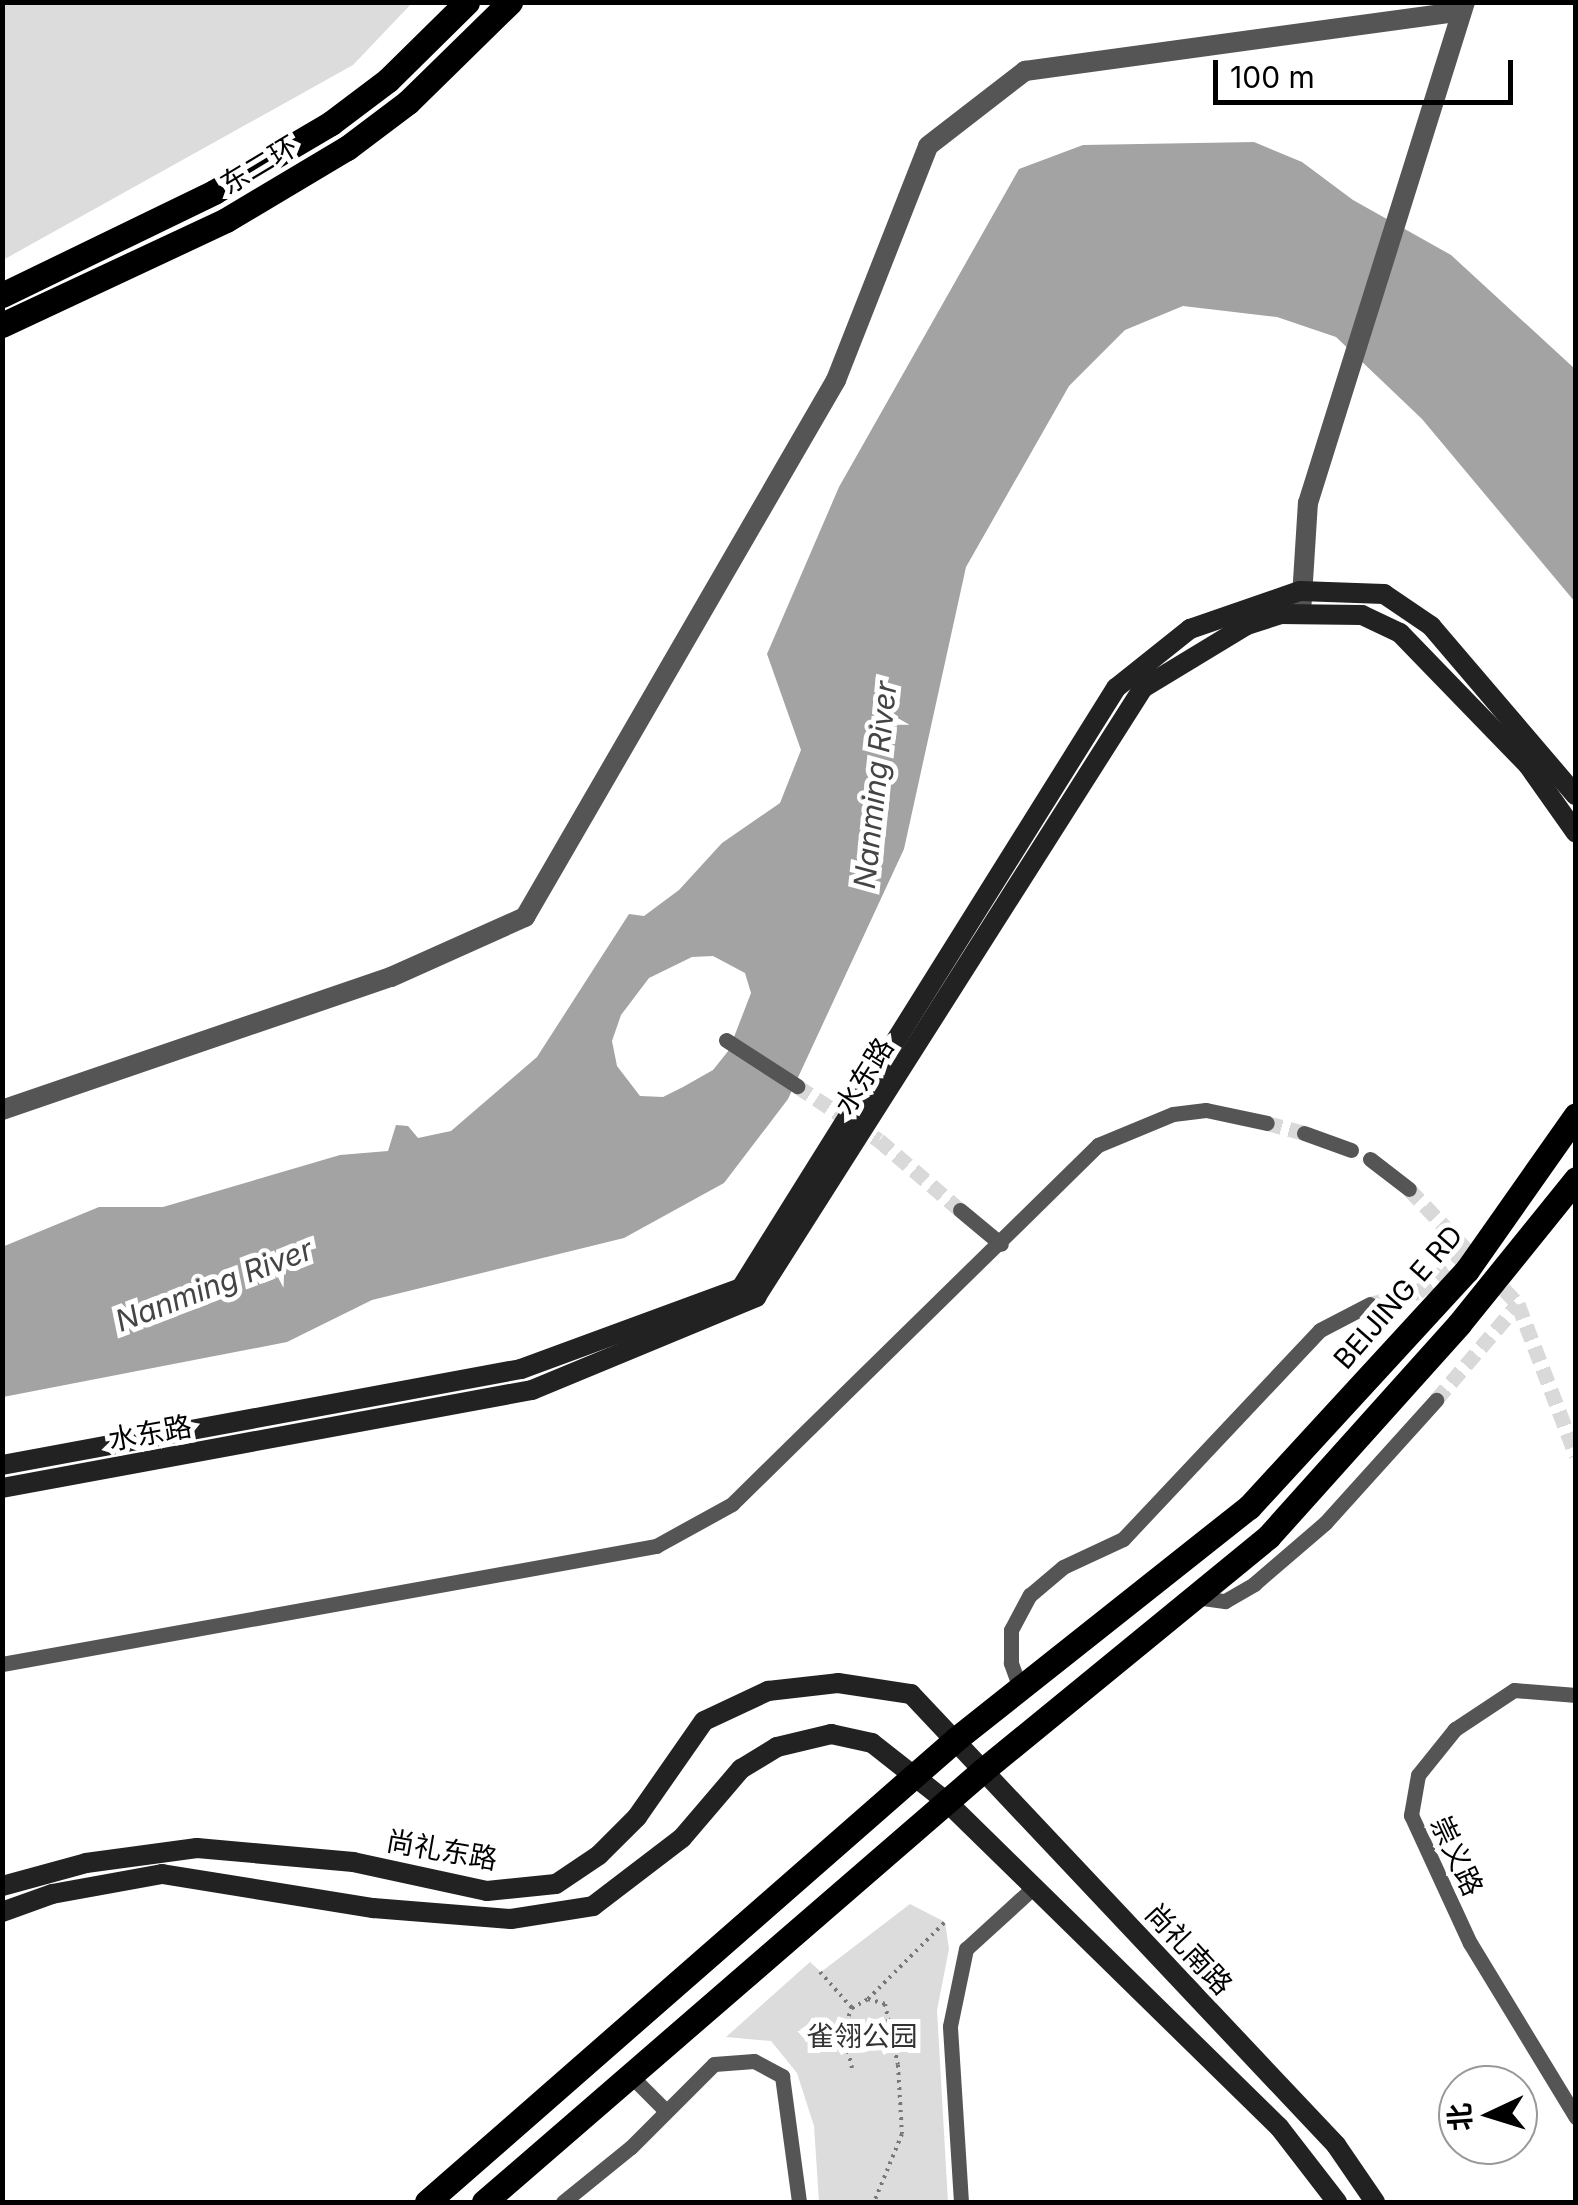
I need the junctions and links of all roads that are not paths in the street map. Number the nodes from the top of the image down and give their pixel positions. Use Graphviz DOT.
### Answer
graph roads {
  1 [pos="467,2"];
  2 [pos="510,2"];
  3 [pos="1463,7"];
  4 [pos="2,295"];
  5 [pos="2,325"];
  6 [pos="1301,602"];
  7 [pos="1576,796"];
  8 [pos="1576,833"];
  9 [pos="726,1040"];
  10 [pos="797,1086"];
  11 [pos="2,1110"];
  12 [pos="1576,1115"];
  13 [pos="1267,1123"];
  14 [pos="1304,1133"];
  15 [pos="1352,1150"];
  16 [pos="1370,1158"];
  17 [pos="1576,1179"];
  18 [pos="1409,1188"];
  19 [pos="960,1210"];
  20 [pos="1001,1244"];
  21 [pos="1370,1304"];
  22 [pos="1436,1400"];
  23 [pos="2,1464"];
  24 [pos="2,1488"];
  25 [pos="1195,1597"];
  26 [pos="2,1664"];
  27 [pos="1020,1688"];
  28 [pos="1576,1695"];
  29 [pos="956,1738"];
  30 [pos="982,1771"];
  31 [pos="916,1775"];
  32 [pos="948,1802"];
  33 [pos="2,1886"];
  34 [pos="1034,1887"];
  35 [pos="2,1912"];
  36 [pos="631,2076"];
  37 [pos="665,2110"];
  38 [pos="1576,2117"];
  39 [pos="427,2202"];
  40 [pos="484,2202"];
  41 [pos="563,2202"];
  42 [pos="799,2202"];
  43 [pos="961,2202"];
  44 [pos="1337,2202"];
  45 [pos="1375,2202"];
  1 -- 4 [label="highway, 东二环"];
  2 -- 5 [label="highway, 东二环"];
  3 -- 6 [label="street"];
  3 -- 11 [label="street"];
  6 -- 7 [label="main road, 水东路"];
  6 -- 8 [label="main road, 水东路"];
  6 -- 23 [label="main road, 水东路"];
  6 -- 24 [label="main road, 水东路"];
  9 -- 10 [label="street"];
  12 -- 27 [label="highway, BEIJING E RD"];
  13 -- 20 [label="street"];
  14 -- 15 [label="street"];
  16 -- 18 [label="street"];
  17 -- 25 [label="highway"];
  19 -- 20 [label="street"];
  20 -- 26 [label="street"];
  21 -- 27 [label="street"];
  22 -- 25 [label="street"];
  25 -- 30 [label="highway"];
  27 -- 29 [label="highway, BEIJING E RD"];
  28 -- 38 [label="street, 崇义路"];
  29 -- 30 [label="main road, 尚礼南路"];
  29 -- 31 [label="highway, BEIJING E RD"];
  29 -- 33 [label="main road, 尚礼东路"];
  30 -- 32 [label="highway"];
  30 -- 45 [label="main road, 尚礼南路"];
  31 -- 32 [label="main road"];
  31 -- 35 [label="main road"];
  31 -- 39 [label="highway, BEIJING E RD"];
  32 -- 34 [label="main road"];
  32 -- 36 [label="highway"];
  34 -- 43 [label="street"];
  34 -- 44 [label="main road"];
  36 -- 37 [label="street"];
  36 -- 40 [label="highway"];
  37 -- 41 [label="street"];
  37 -- 42 [label="street"];
}
